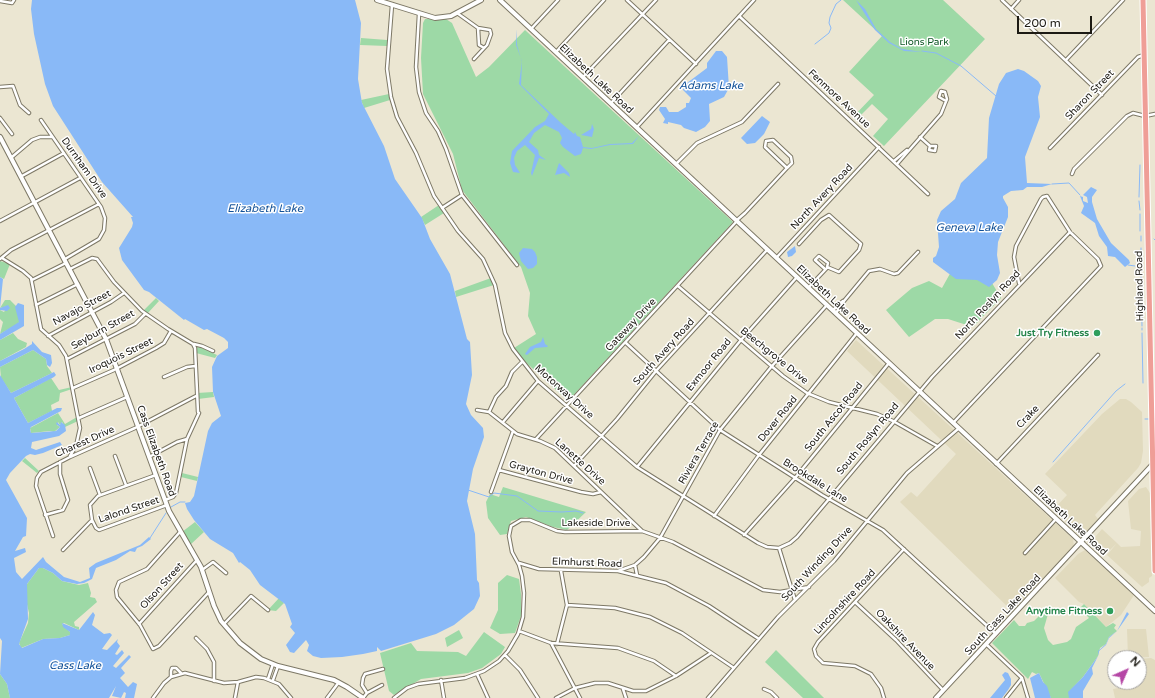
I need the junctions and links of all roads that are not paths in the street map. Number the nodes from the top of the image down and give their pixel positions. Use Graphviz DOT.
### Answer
graph roads {
  1 [pos="377,0"];
  2 [pos="481,0"];
  3 [pos="500,0"];
  4 [pos="558,0"];
  5 [pos="604,0"];
  6 [pos="627,0"];
  7 [pos="656,0"];
  8 [pos="754,0"];
  9 [pos="1002,0"];
  10 [pos="1019,0"];
  11 [pos="1123,0"];
  12 [pos="1143,0"];
  13 [pos="0,1"];
  14 [pos="14,2"];
  15 [pos="392,5"];
  16 [pos="1011,9"];
  17 [pos="457,13"];
  18 [pos="419,14"];
  19 [pos="642,14"];
  20 [pos="739,16"];
  21 [pos="478,28"];
  22 [pos="531,29"];
  23 [pos="669,40"];
  24 [pos="484,48"];
  25 [pos="556,52"];
  26 [pos="1144,55"];
  27 [pos="474,59"];
  28 [pos="1066,60"];
  29 [pos="696,64"];
  30 [pos="583,78"];
  31 [pos="778,84"];
  32 [pos="0,87"];
  33 [pos="1102,95"];
  34 [pos="946,101"];
  35 [pos="611,103"];
  36 [pos="29,113"];
  37 [pos="1155,114"];
  38 [pos="1145,116"];
  39 [pos="0,118"];
  40 [pos="41,120"];
  41 [pos="637,127"];
  42 [pos="12,134"];
  43 [pos="0,137"];
  44 [pos="52,137"];
  45 [pos="920,137"];
  46 [pos="930,146"];
  47 [pos="879,147"];
  48 [pos="1050,148"];
  49 [pos="64,154"];
  50 [pos="12,157"];
  51 [pos="896,163"];
  52 [pos="676,164"];
  53 [pos="787,168"];
  54 [pos="1072,174"];
  55 [pos="22,176"];
  56 [pos="80,178"];
  57 [pos="928,194"];
  58 [pos="462,195"];
  59 [pos="36,202"];
  60 [pos="99,204"];
  61 [pos="442,208"];
  62 [pos="0,221"];
  63 [pos="737,221"];
  64 [pos="50,230"];
  65 [pos="1070,232"];
  66 [pos="799,244"];
  67 [pos="768,249"];
  68 [pos="918,252"];
  69 [pos="776,257"];
  70 [pos="1,258"];
  71 [pos="66,260"];
  72 [pos="516,265"];
  73 [pos="826,268"];
  74 [pos="70,269"];
  75 [pos="798,277"];
  76 [pos="32,280"];
  77 [pos="78,284"];
  78 [pos="1019,284"];
  79 [pos="678,286"];
  80 [pos="809,287"];
  81 [pos="124,293"];
  82 [pos="36,305"];
  83 [pos="827,305"];
  84 [pos="92,312"];
  85 [pos="834,312"];
  86 [pos="709,313"];
  87 [pos="145,314"];
  88 [pos="171,331"];
  89 [pos="857,333"];
  90 [pos="48,336"];
  91 [pos="106,339"];
  92 [pos="740,340"];
  93 [pos="626,343"];
  94 [pos="194,344"];
  95 [pos="213,351"];
  96 [pos="1098,354"];
  97 [pos="67,360"];
  98 [pos="522,362"];
  99 [pos="889,363"];
  100 [pos="195,366"];
  101 [pos="772,366"];
  102 [pos="117,368"];
  103 [pos="656,371"];
  104 [pos="164,377"];
  105 [pos="538,381"];
  106 [pos="73,388"];
  107 [pos="919,392"];
  108 [pos="808,394"];
  109 [pos="196,396"];
  110 [pos="128,397"];
  111 [pos="690,403"];
  112 [pos="566,406"];
  113 [pos="851,408"];
  114 [pos="476,410"];
  115 [pos="489,412"];
  116 [pos="79,418"];
  117 [pos="893,421"];
  118 [pos="503,422"];
  119 [pos="953,423"];
  120 [pos="138,426"];
  121 [pos="958,429"];
  122 [pos="720,430"];
  123 [pos="513,431"];
  124 [pos="602,436"];
  125 [pos="187,439"];
  126 [pos="536,439"];
  127 [pos="76,446"];
  128 [pos="937,446"];
  129 [pos="82,451"];
  130 [pos="759,455"];
  131 [pos="115,456"];
  132 [pos="149,456"];
  133 [pos="70,457"];
  134 [pos="60,462"];
  135 [pos="996,464"];
  136 [pos="1154,464"];
  137 [pos="574,466"];
  138 [pos="638,467"];
  139 [pos="90,468"];
  140 [pos="499,470"];
  141 [pos="156,475"];
  142 [pos="795,478"];
  143 [pos="126,485"];
  144 [pos="491,492"];
  145 [pos="601,492"];
  146 [pos="100,495"];
  147 [pos="684,497"];
  148 [pos="829,499"];
  149 [pos="165,500"];
  150 [pos="167,505"];
  151 [pos="45,515"];
  152 [pos="714,516"];
  153 [pos="1056,519"];
  154 [pos="92,520"];
  155 [pos="867,520"];
  156 [pos="642,531"];
  157 [pos="180,532"];
  158 [pos="744,535"];
  159 [pos="53,536"];
  160 [pos="660,538"];
  161 [pos="1082,542"];
  162 [pos="779,548"];
  163 [pos="904,549"];
  164 [pos="63,550"];
  165 [pos="1025,553"];
  166 [pos="197,560"];
  167 [pos="518,563"];
  168 [pos="635,565"];
  169 [pos="202,570"];
  170 [pos="561,571"];
  171 [pos="618,571"];
  172 [pos="1155,571"];
  173 [pos="226,573"];
  174 [pos="637,575"];
  175 [pos="809,587"];
  176 [pos="792,591"];
  177 [pos="209,592"];
  178 [pos="795,600"];
  179 [pos="855,602"];
  180 [pos="567,605"];
  181 [pos="268,610"];
  182 [pos="1155,610"];
  183 [pos="139,624"];
  184 [pos="224,625"];
  185 [pos="519,631"];
  186 [pos="996,634"];
  187 [pos="196,638"];
  188 [pos="759,639"];
  189 [pos="551,643"];
  190 [pos="557,644"];
  191 [pos="986,644"];
  192 [pos="711,653"];
  193 [pos="505,655"];
  194 [pos="273,664"];
  195 [pos="278,666"];
  196 [pos="734,668"];
  197 [pos="382,669"];
  198 [pos="181,673"];
  199 [pos="477,674"];
  200 [pos="676,676"];
  201 [pos="171,677"];
  202 [pos="268,678"];
  203 [pos="1022,678"];
  204 [pos="273,680"];
  205 [pos="441,680"];
  206 [pos="214,681"];
  207 [pos="238,682"];
  208 [pos="339,682"];
  209 [pos="382,686"];
  210 [pos="575,688"];
  211 [pos="623,690"];
  212 [pos="764,690"];
  213 [pos="943,690"];
  214 [pos="367,693"];
  215 [pos="153,698"];
  216 [pos="235,698"];
  217 [pos="291,698"];
  218 [pos="327,698"];
  219 [pos="363,698"];
  220 [pos="394,698"];
  221 [pos="444,698"];
  222 [pos="488,698"];
  223 [pos="538,698"];
  224 [pos="556,698"];
  225 [pos="580,698"];
  226 [pos="626,698"];
  227 [pos="708,698"];
  228 [pos="777,698"];
  229 [pos="884,698"];
  230 [pos="936,698"];
  231 [pos="1006,698"];
  232 [pos="1028,698"];
  1 -- 15 [label="street"];
  2 -- 17 [label="street"];
  3 -- 22 [label="street, Elizabeth Lake Road"];
  4 -- 22 [label="street"];
  5 -- 25 [label="street"];
  6 -- 19 [label="street"];
  7 -- 19 [label="street"];
  8 -- 20 [label="street"];
  9 -- 16 [label="street"];
  10 -- 16 [label="street"];
  11 -- 28 [label="street"];
  12 -- 26 [label="highway, Highland Road"];
  13 -- 14 [label="street"];
  15 -- 18 [label="street"];
  15 -- 61 [label="street, Motorway Drive"];
  16 -- 28 [label="street"];
  17 -- 18 [label="street"];
  17 -- 21 [label="street"];
  18 -- 58 [label="street"];
  19 -- 23 [label="street"];
  19 -- 30 [label="street"];
  20 -- 29 [label="street"];
  20 -- 47 [label="street, Fenmore Avenue"];
  21 -- 24 [label="street"];
  21 -- 24 [label="street"];
  22 -- 25 [label="street, Elizabeth Lake Road"];
  23 -- 29 [label="street"];
  23 -- 35 [label="street"];
  24 -- 27 [label="street"];
  25 -- 30 [label="street, Elizabeth Lake Road"];
  26 -- 33 [label="street, Sharon Street"];
  26 -- 38 [label="highway, Highland Road"];
  28 -- 33 [label="street"];
  29 -- 41 [label="street"];
  30 -- 35 [label="street, Elizabeth Lake Road"];
  31 -- 52 [label="street"];
  32 -- 36 [label="street"];
  33 -- 48 [label="street, Sharon Street"];
  34 -- 45 [label="street"];
  35 -- 41 [label="street, Elizabeth Lake Road"];
  37 -- 38 [label="street"];
  38 -- 54 [label="street"];
  38 -- 136 [label="highway, Highland Road"];
  39 -- 42 [label="street"];
  40 -- 44 [label="street, Durnham Drive"];
  41 -- 52 [label="street, Elizabeth Lake Road"];
  43 -- 50 [label="street, Cass Elizabeth Road"];
  44 -- 49 [label="street, Durnham Drive"];
  44 -- 50 [label="street"];
  45 -- 46 [label="street"];
  45 -- 51 [label="street"];
  47 -- 51 [label="street, Fenmore Avenue"];
  47 -- 69 [label="street, North Avery Road"];
  49 -- 55 [label="street"];
  49 -- 56 [label="street, Durnham Drive"];
  50 -- 55 [label="street, Cass Elizabeth Road"];
  51 -- 57 [label="street, Fenmore Avenue"];
  52 -- 63 [label="street, Elizabeth Lake Road"];
  53 -- 53 [label="street"];
  53 -- 63 [label="street, Gateway Drive"];
  55 -- 59 [label="street, Cass Elizabeth Road"];
  56 -- 59 [label="street"];
  56 -- 60 [label="street, Durnham Drive"];
  58 -- 61 [label="street"];
  58 -- 72 [label="street"];
  59 -- 62 [label="street"];
  59 -- 64 [label="street, Cass Elizabeth Road"];
  60 -- 64 [label="street"];
  60 -- 71 [label="street, Durnham Drive"];
  61 -- 98 [label="street, Motorway Drive"];
  63 -- 67 [label="street, Elizabeth Lake Road"];
  63 -- 79 [label="street, Gateway Drive"];
  64 -- 70 [label="street"];
  64 -- 71 [label="street, Cass Elizabeth Road"];
  65 -- 78 [label="street, North Roslyn Road"];
  65 -- 78 [label="street"];
  65 -- 119 [label="street"];
  66 -- 73 [label="street"];
  67 -- 69 [label="street, Elizabeth Lake Road"];
  67 -- 86 [label="street, South Avery Road"];
  68 -- 85 [label="street"];
  69 -- 75 [label="street, Elizabeth Lake Road"];
  70 -- 76 [label="street"];
  71 -- 74 [label="street, Cass Elizabeth Road"];
  71 -- 76 [label="street, Durnham Drive"];
  73 -- 73 [label="street"];
  73 -- 80 [label="street"];
  74 -- 77 [label="street, Cass Elizabeth Road"];
  74 -- 81 [label="street"];
  75 -- 80 [label="street, Elizabeth Lake Road"];
  75 -- 92 [label="street, Exmoor Road"];
  76 -- 82 [label="street"];
  77 -- 82 [label="street"];
  77 -- 84 [label="street, Cass Elizabeth Road"];
  78 -- 107 [label="street, North Roslyn Road"];
  79 -- 86 [label="street, Beechgrove Drive"];
  79 -- 93 [label="street, Gateway Drive"];
  80 -- 83 [label="street, Elizabeth Lake Road"];
  81 -- 84 [label="street, Navajo Street"];
  81 -- 87 [label="street"];
  82 -- 90 [label="street"];
  83 -- 85 [label="street, Elizabeth Lake Road"];
  83 -- 101 [label="street, Riviera Terrace"];
  84 -- 90 [label="street, Navajo Street"];
  84 -- 91 [label="street, Cass Elizabeth Road"];
  85 -- 89 [label="street, Elizabeth Lake Road"];
  86 -- 92 [label="street, Beechgrove Drive"];
  86 -- 103 [label="street, South Avery Road"];
  87 -- 88 [label="street"];
  87 -- 91 [label="street, Seyburn Street"];
  88 -- 94 [label="street"];
  88 -- 102 [label="street, Iroquois Street"];
  89 -- 99 [label="street, Elizabeth Lake Road"];
  89 -- 108 [label="street, Dover Road"];
  90 -- 97 [label="street"];
  91 -- 97 [label="street, Seyburn Street"];
  91 -- 102 [label="street, Cass Elizabeth Road"];
  92 -- 101 [label="street, Beechgrove Drive"];
  92 -- 111 [label="street, Exmoor Road"];
  93 -- 103 [label="street, Brookdale Lane"];
  93 -- 112 [label="street, Gateway Drive"];
  94 -- 95 [label="street"];
  94 -- 100 [label="street"];
  96 -- 135 [label="street, Crake"];
  97 -- 106 [label="street"];
  98 -- 105 [label="street, Motorway Drive"];
  98 -- 115 [label="street"];
  99 -- 107 [label="street, Elizabeth Lake Road"];
  99 -- 113 [label="street, South Ascot Road"];
  100 -- 104 [label="street"];
  100 -- 109 [label="street"];
  101 -- 108 [label="street, Beechgrove Drive"];
  101 -- 122 [label="street, Riviera Terrace"];
  102 -- 106 [label="street, Iroquois Street"];
  102 -- 110 [label="street, Cass Elizabeth Road"];
  103 -- 111 [label="street, Brookdale Lane"];
  103 -- 124 [label="street, South Avery Road"];
  105 -- 112 [label="street, Motorway Drive"];
  105 -- 118 [label="street"];
  106 -- 116 [label="street"];
  107 -- 117 [label="street, South Roslyn Road"];
  107 -- 119 [label="street, Elizabeth Lake Road"];
  108 -- 113 [label="street, Beechgrove Drive"];
  108 -- 130 [label="street, Dover Road"];
  109 -- 120 [label="street, Charest Drive"];
  109 -- 125 [label="street"];
  110 -- 116 [label="street"];
  110 -- 120 [label="street, Cass Elizabeth Road"];
  111 -- 122 [label="street, Brookdale Lane"];
  111 -- 138 [label="street, Exmoor Road"];
  112 -- 124 [label="street, Motorway Drive"];
  112 -- 126 [label="street, Gateway Drive"];
  113 -- 117 [label="street, Beechgrove Drive"];
  113 -- 142 [label="street, South Ascot Road"];
  114 -- 115 [label="street, Lanette Drive"];
  115 -- 118 [label="street, Lanette Drive"];
  116 -- 127 [label="street"];
  117 -- 128 [label="street, Beechgrove Drive"];
  117 -- 148 [label="street, South Roslyn Road"];
  118 -- 123 [label="street, Lanette Drive"];
  119 -- 121 [label="street, Elizabeth Lake Road"];
  120 -- 129 [label="street, Charest Drive"];
  120 -- 132 [label="street, Cass Elizabeth Road"];
  121 -- 128 [label="street, South Winding Drive"];
  121 -- 135 [label="street, Elizabeth Lake Road"];
  122 -- 130 [label="street, Brookdale Lane"];
  122 -- 147 [label="street, Riviera Terrace"];
  123 -- 126 [label="street, Lanette Drive"];
  123 -- 140 [label="street"];
  124 -- 137 [label="street, South Avery Road"];
  124 -- 138 [label="street, Motorway Drive"];
  125 -- 132 [label="street"];
  125 -- 149 [label="street"];
  126 -- 137 [label="street, Lanette Drive"];
  127 -- 129 [label="street"];
  127 -- 133 [label="street"];
  128 -- 155 [label="street, South Winding Drive"];
  129 -- 133 [label="street, Charest Drive"];
  130 -- 142 [label="street, Brookdale Lane"];
  130 -- 152 [label="street, Dover Road"];
  131 -- 143 [label="street"];
  132 -- 141 [label="street, Cass Elizabeth Road"];
  133 -- 134 [label="street, Charest Drive"];
  134 -- 151 [label="street, Charest Drive"];
  134 -- 151 [label="street"];
  135 -- 153 [label="street, Elizabeth Lake Road"];
  136 -- 161 [label="street, South Cass Lake Road"];
  136 -- 172 [label="highway, Highland Road"];
  137 -- 145 [label="street, Lanette Drive"];
  138 -- 147 [label="street, Motorway Drive"];
  139 -- 146 [label="street"];
  140 -- 144 [label="street"];
  140 -- 145 [label="street, Grayton Drive"];
  141 -- 143 [label="street"];
  141 -- 149 [label="street, Cass Elizabeth Road"];
  142 -- 148 [label="street, Brookdale Lane"];
  142 -- 158 [label="street, South Ascot Road"];
  143 -- 146 [label="street"];
  145 -- 156 [label="street, Lanette Drive"];
  146 -- 154 [label="street"];
  147 -- 152 [label="street, Motorway Drive"];
  147 -- 160 [label="street, Riviera Terrace"];
  148 -- 155 [label="street, Brookdale Lane"];
  148 -- 162 [label="street, South Roslyn Road"];
  149 -- 150 [label="street, Cass Elizabeth Road"];
  150 -- 154 [label="street, Lalond Street"];
  150 -- 157 [label="street, Cass Elizabeth Road"];
  151 -- 159 [label="street, Charest Drive"];
  152 -- 158 [label="street, Motorway Drive"];
  153 -- 161 [label="street, Elizabeth Lake Road"];
  153 -- 165 [label="street"];
  154 -- 164 [label="street"];
  155 -- 163 [label="street, Brookdale Lane"];
  155 -- 175 [label="street, South Winding Drive"];
  156 -- 160 [label="street, Lakeside Drive"];
  156 -- 167 [label="street, Lakeside Drive"];
  157 -- 166 [label="street, Cass Elizabeth Road"];
  157 -- 183 [label="street"];
  158 -- 162 [label="street, Motorway Drive"];
  160 -- 168 [label="street, Riviera Terrace"];
  160 -- 176 [label="street, Lakeside Drive"];
  161 -- 182 [label="street, Elizabeth Lake Road"];
  161 -- 186 [label="street, South Cass Lake Road"];
  162 -- 176 [label="street"];
  163 -- 179 [label="street, Lincolnshire Road"];
  163 -- 186 [label="street, Brookdale Lane"];
  166 -- 169 [label="street, Cass Elizabeth Road"];
  166 -- 183 [label="street, Olson Street"];
  167 -- 170 [label="street, Elmhurst Road"];
  167 -- 185 [label="street, Lakeside Drive"];
  168 -- 171 [label="street, Riviera Terrace"];
  168 -- 174 [label="street"];
  169 -- 173 [label="street"];
  169 -- 177 [label="street, Cass Elizabeth Road"];
  170 -- 171 [label="street, Elmhurst Road"];
  170 -- 180 [label="street"];
  171 -- 174 [label="street, Elmhurst Road"];
  174 -- 188 [label="street, Elmhurst Road"];
  175 -- 176 [label="street, Lakeside Drive"];
  175 -- 178 [label="street, South Winding Drive"];
  176 -- 178 [label="street"];
  177 -- 183 [label="street"];
  177 -- 184 [label="street, Cass Elizabeth Road"];
  178 -- 188 [label="street, South Winding Drive"];
  179 -- 213 [label="street, Oakshire Avenue"];
  179 -- 229 [label="street, Lincolnshire Road"];
  180 -- 190 [label="street"];
  180 -- 192 [label="street"];
  181 -- 184 [label="street"];
  184 -- 194 [label="street, Cass Elizabeth Road"];
  185 -- 189 [label="street"];
  185 -- 193 [label="street, Lakeside Drive"];
  186 -- 191 [label="street, South Cass Lake Road"];
  187 -- 206 [label="street"];
  188 -- 196 [label="street, South Winding Drive"];
  189 -- 190 [label="street"];
  189 -- 210 [label="street"];
  190 -- 200 [label="street"];
  191 -- 203 [label="street"];
  191 -- 213 [label="street, South Cass Lake Road"];
  192 -- 196 [label="street"];
  192 -- 200 [label="street"];
  193 -- 199 [label="street, Lakeside Drive"];
  193 -- 223 [label="street"];
  194 -- 195 [label="street, Cass Elizabeth Road"];
  194 -- 202 [label="street"];
  195 -- 204 [label="street"];
  195 -- 208 [label="street, Cass Elizabeth Road"];
  196 -- 227 [label="street, South Winding Drive"];
  197 -- 214 [label="street"];
  198 -- 201 [label="street"];
  198 -- 201 [label="street"];
  198 -- 206 [label="street"];
  199 -- 205 [label="street, Lakeside Drive"];
  199 -- 222 [label="street"];
  200 -- 211 [label="street"];
  201 -- 215 [label="street"];
  202 -- 204 [label="street"];
  202 -- 207 [label="street"];
  203 -- 231 [label="street"];
  203 -- 232 [label="street"];
  204 -- 217 [label="street"];
  205 -- 220 [label="street, Lakeside Drive"];
  205 -- 221 [label="street"];
  206 -- 207 [label="street"];
  207 -- 216 [label="street"];
  208 -- 218 [label="street"];
  208 -- 219 [label="street, Cass Elizabeth Road"];
  209 -- 214 [label="street"];
  210 -- 211 [label="street"];
  210 -- 224 [label="street"];
  210 -- 225 [label="street"];
  211 -- 226 [label="street"];
  212 -- 228 [label="street"];
  213 -- 230 [label="street, South Cass Lake Road"];
  214 -- 219 [label="street"];
}
